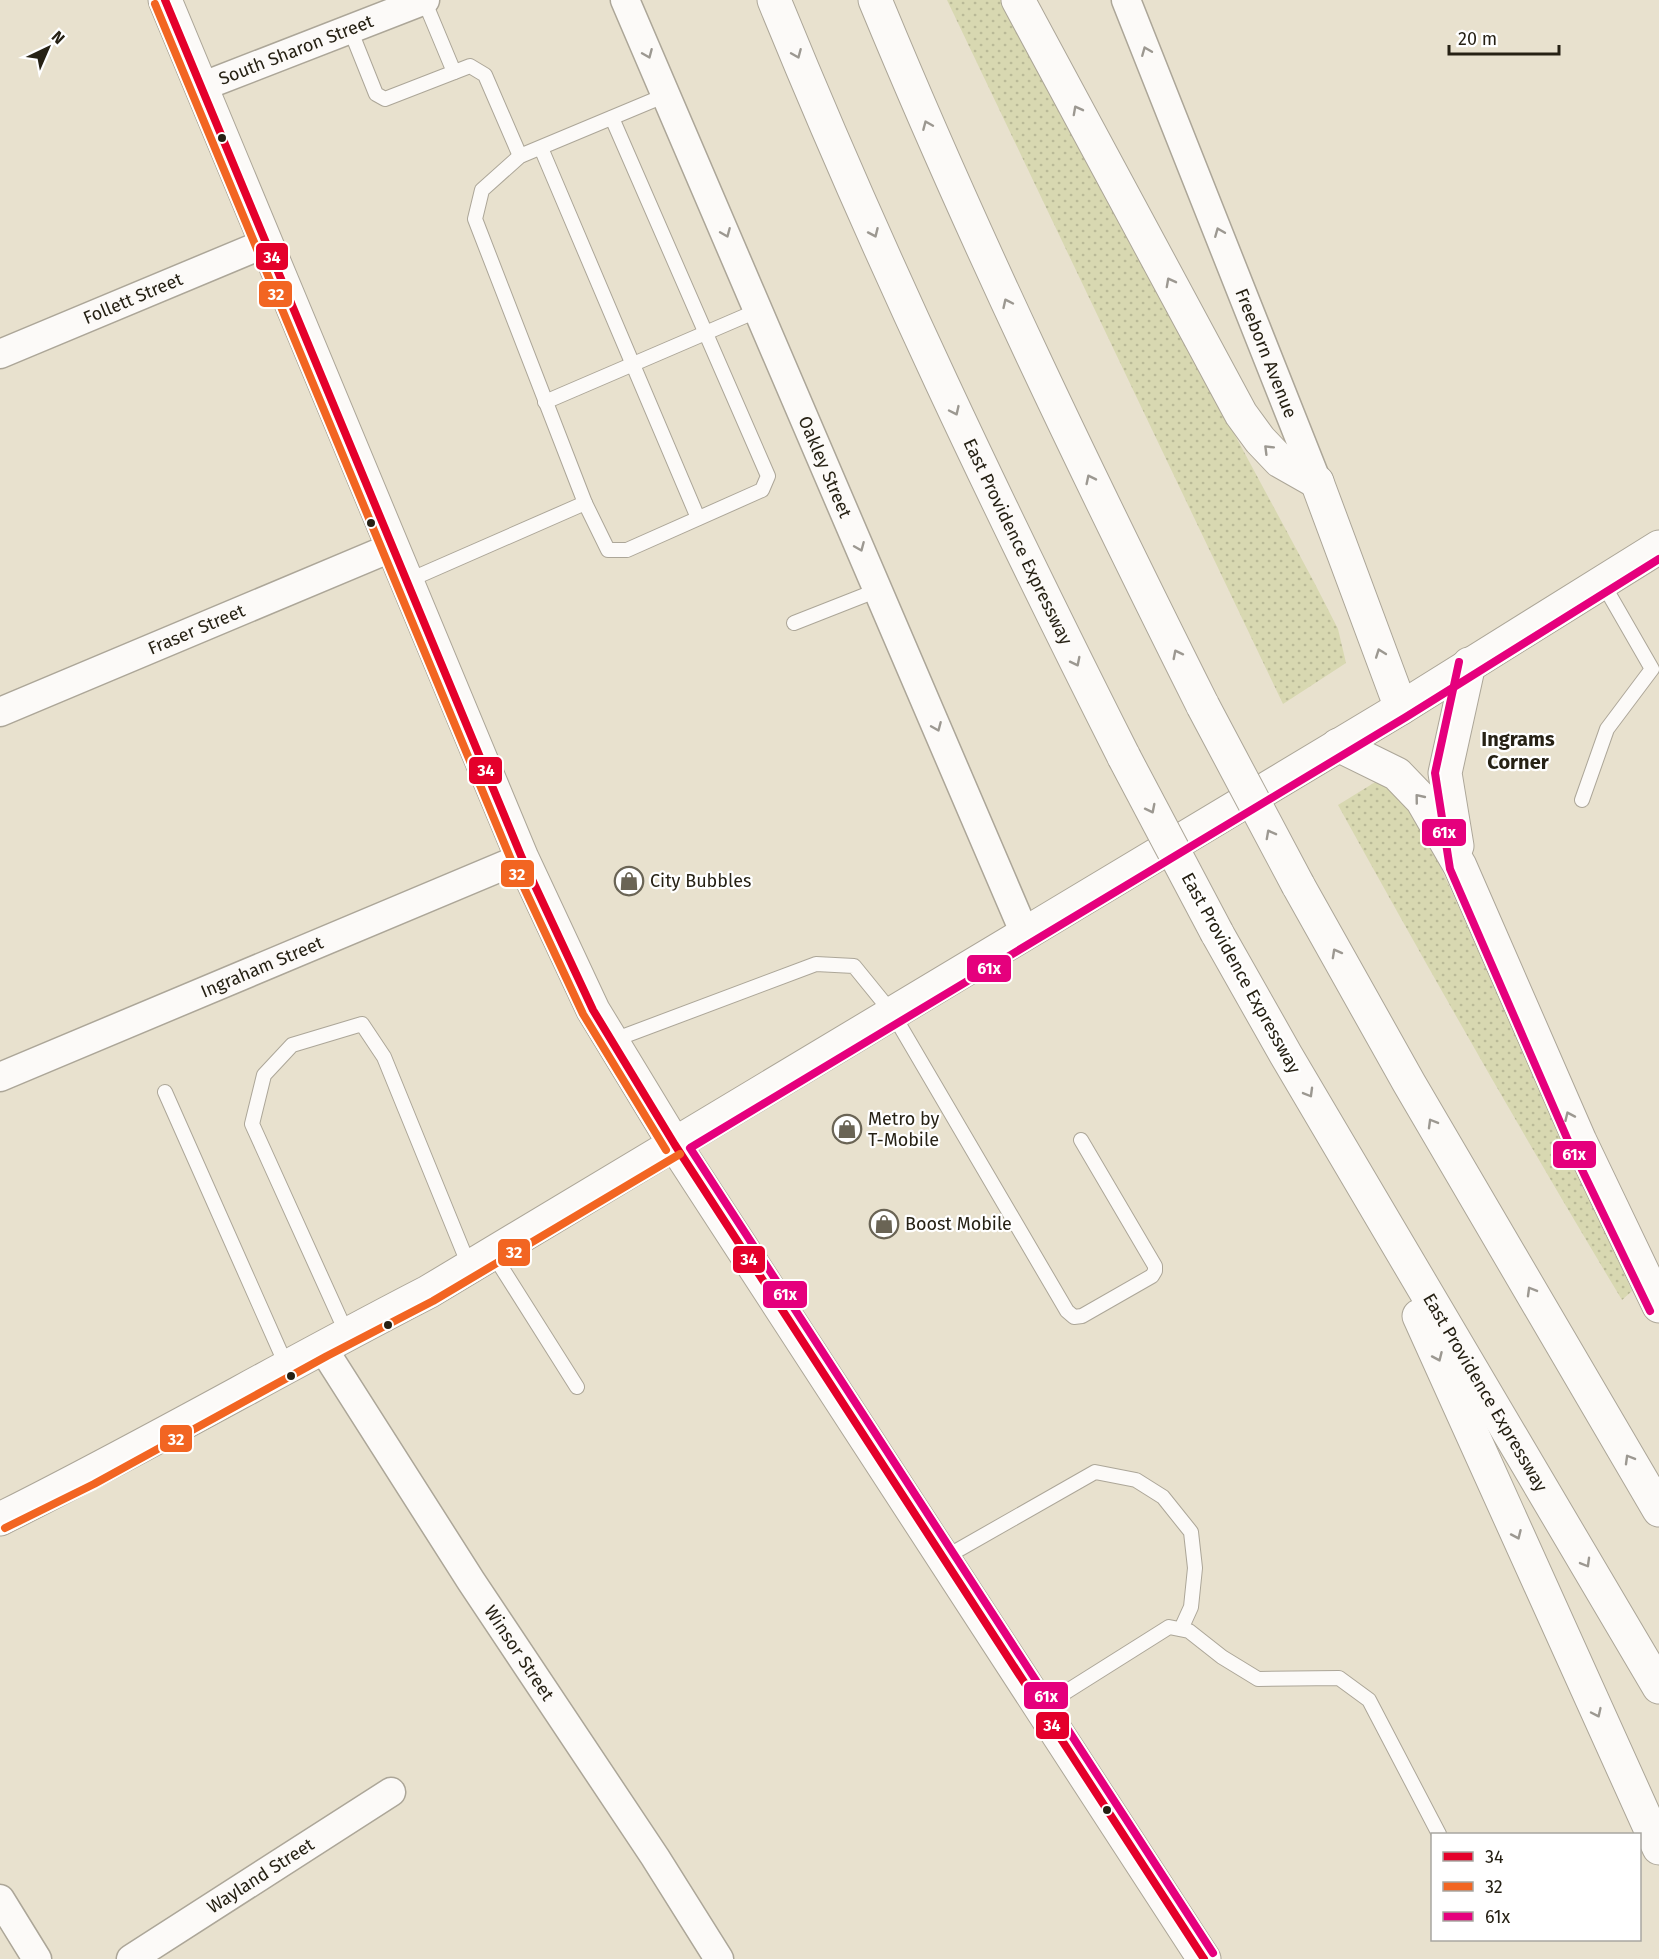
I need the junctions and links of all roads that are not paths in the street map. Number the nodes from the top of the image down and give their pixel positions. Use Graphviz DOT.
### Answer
graph roads {
  1 [pos="165,0"];
  2 [pos="425,0"];
  3 [pos="625,0"];
  4 [pos="774,0"];
  5 [pos="875,0"];
  6 [pos="1018,0"];
  7 [pos="1126,0"];
  8 [pos="350,29"];
  9 [pos="454,72"];
  10 [pos="201,87"];
  11 [pos="666,95"];
  12 [pos="612,118"];
  13 [pos="541,148"];
  14 [pos="520,156"];
  15 [pos="266,243"];
  16 [pos="759,310"];
  17 [pos="706,332"];
  18 [pos="0,354"];
  19 [pos="632,364"];
  20 [pos="545,402"];
  21 [pos="1317,482"];
  22 [pos="585,503"];
  23 [pos="698,518"];
  24 [pos="393,547"];
  25 [pos="1659,547"];
  26 [pos="407,581"];
  27 [pos="1602,582"];
  28 [pos="878,590"];
  29 [pos="794,623"];
  30 [pos="1469,664"];
  31 [pos="1656,667"];
  32 [pos="1401,708"];
  33 [pos="0,712"];
  34 [pos="1338,745"];
  35 [pos="1582,800"];
  36 [pos="522,858"];
  37 [pos="1460,866"];
  38 [pos="1024,934"];
  39 [pos="893,1014"];
  40 [pos="611,1041"];
  41 [pos="0,1077"];
  42 [pos="165,1092"];
  43 [pos="1081,1140"];
  44 [pos="675,1145"];
  45 [pos="1354,1169"];
  46 [pos="482,1261"];
  47 [pos="1659,1306"];
  48 [pos="334,1341"];
  49 [pos="287,1366"];
  50 [pos="578,1387"];
  51 [pos="1659,1510"];
  52 [pos="0,1519"];
  53 [pos="944,1558"];
  54 [pos="1181,1629"];
  55 [pos="1659,1687"];
  56 [pos="1042,1707"];
  57 [pos="391,1792"];
  58 [pos="1438,1833"];
  59 [pos="1659,1848"];
  60 [pos="0,1899"];
  61 [pos="37,1959"];
  62 [pos="131,1959"];
  63 [pos="719,1959"];
  64 [pos="1204,1959"];
  1 -- 10 [label="main road"];
  2 -- 8 [label="street, South Sharon Street"];
  2 -- 9 [label="lane"];
  3 -- 11 [label="street, Oakley Street, one-way"];
  4 -- 45 [label="main road, East Providence Expressway, one-way, bridge"];
  51 -- 5 [label="main road, one-way, bridge"];
  21 -- 6 [label="main road, one-way"];
  21 -- 7 [label="street, Freeborn Avenue, one-way"];
  8 -- 9 [label="lane"];
  8 -- 10 [label="street, South Sharon Street"];
  9 -- 14 [label="lane"];
  10 -- 15 [label="main road"];
  11 -- 12 [label="lane"];
  11 -- 16 [label="street, Oakley Street, one-way"];
  12 -- 13 [label="lane"];
  12 -- 17 [label="lane"];
  13 -- 14 [label="lane"];
  13 -- 19 [label="lane"];
  14 -- 20 [label="lane"];
  15 -- 18 [label="street, Follett Street"];
  15 -- 24 [label="main road"];
  16 -- 17 [label="lane"];
  16 -- 28 [label="street, Oakley Street, one-way"];
  17 -- 19 [label="lane"];
  17 -- 23 [label="lane"];
  19 -- 20 [label="lane"];
  19 -- 23 [label="lane"];
  20 -- 22 [label="lane"];
  32 -- 21 [label="main road, Freeborn Avenue, one-way"];
  22 -- 23 [label="lane"];
  22 -- 26 [label="lane"];
  24 -- 26 [label="main road"];
  24 -- 33 [label="street, Fraser Street"];
  25 -- 27 [label="main road"];
  26 -- 36 [label="main road"];
  27 -- 30 [label="main road"];
  27 -- 31 [label="lane"];
  28 -- 29 [label="lane"];
  28 -- 38 [label="street, Oakley Street, one-way"];
  30 -- 32 [label="main road"];
  30 -- 37 [label="main road"];
  31 -- 35 [label="lane"];
  32 -- 34 [label="main road"];
  37 -- 34 [label="main road, one-way"];
  34 -- 38 [label="main road"];
  36 -- 40 [label="main road"];
  36 -- 41 [label="street, Ingraham Street"];
  47 -- 37 [label="main road, one-way"];
  38 -- 39 [label="main road"];
  39 -- 40 [label="lane"];
  39 -- 43 [label="lane"];
  39 -- 44 [label="main road"];
  40 -- 44 [label="main road"];
  42 -- 49 [label="lane"];
  44 -- 46 [label="main road"];
  44 -- 53 [label="main road"];
  45 -- 55 [label="main road, East Providence Expressway, one-way"];
  45 -- 59 [label="main road, one-way"];
  46 -- 48 [label="main road"];
  46 -- 48 [label="lane"];
  46 -- 50 [label="lane"];
  48 -- 49 [label="main road"];
  48 -- 63 [label="street, Winsor Street"];
  49 -- 52 [label="main road"];
  53 -- 54 [label="lane"];
  53 -- 56 [label="main road"];
  54 -- 56 [label="lane"];
  54 -- 58 [label="lane"];
  56 -- 64 [label="main road"];
  57 -- 62 [label="street, Wayland Street"];
  60 -- 61 [label="street"];
}
